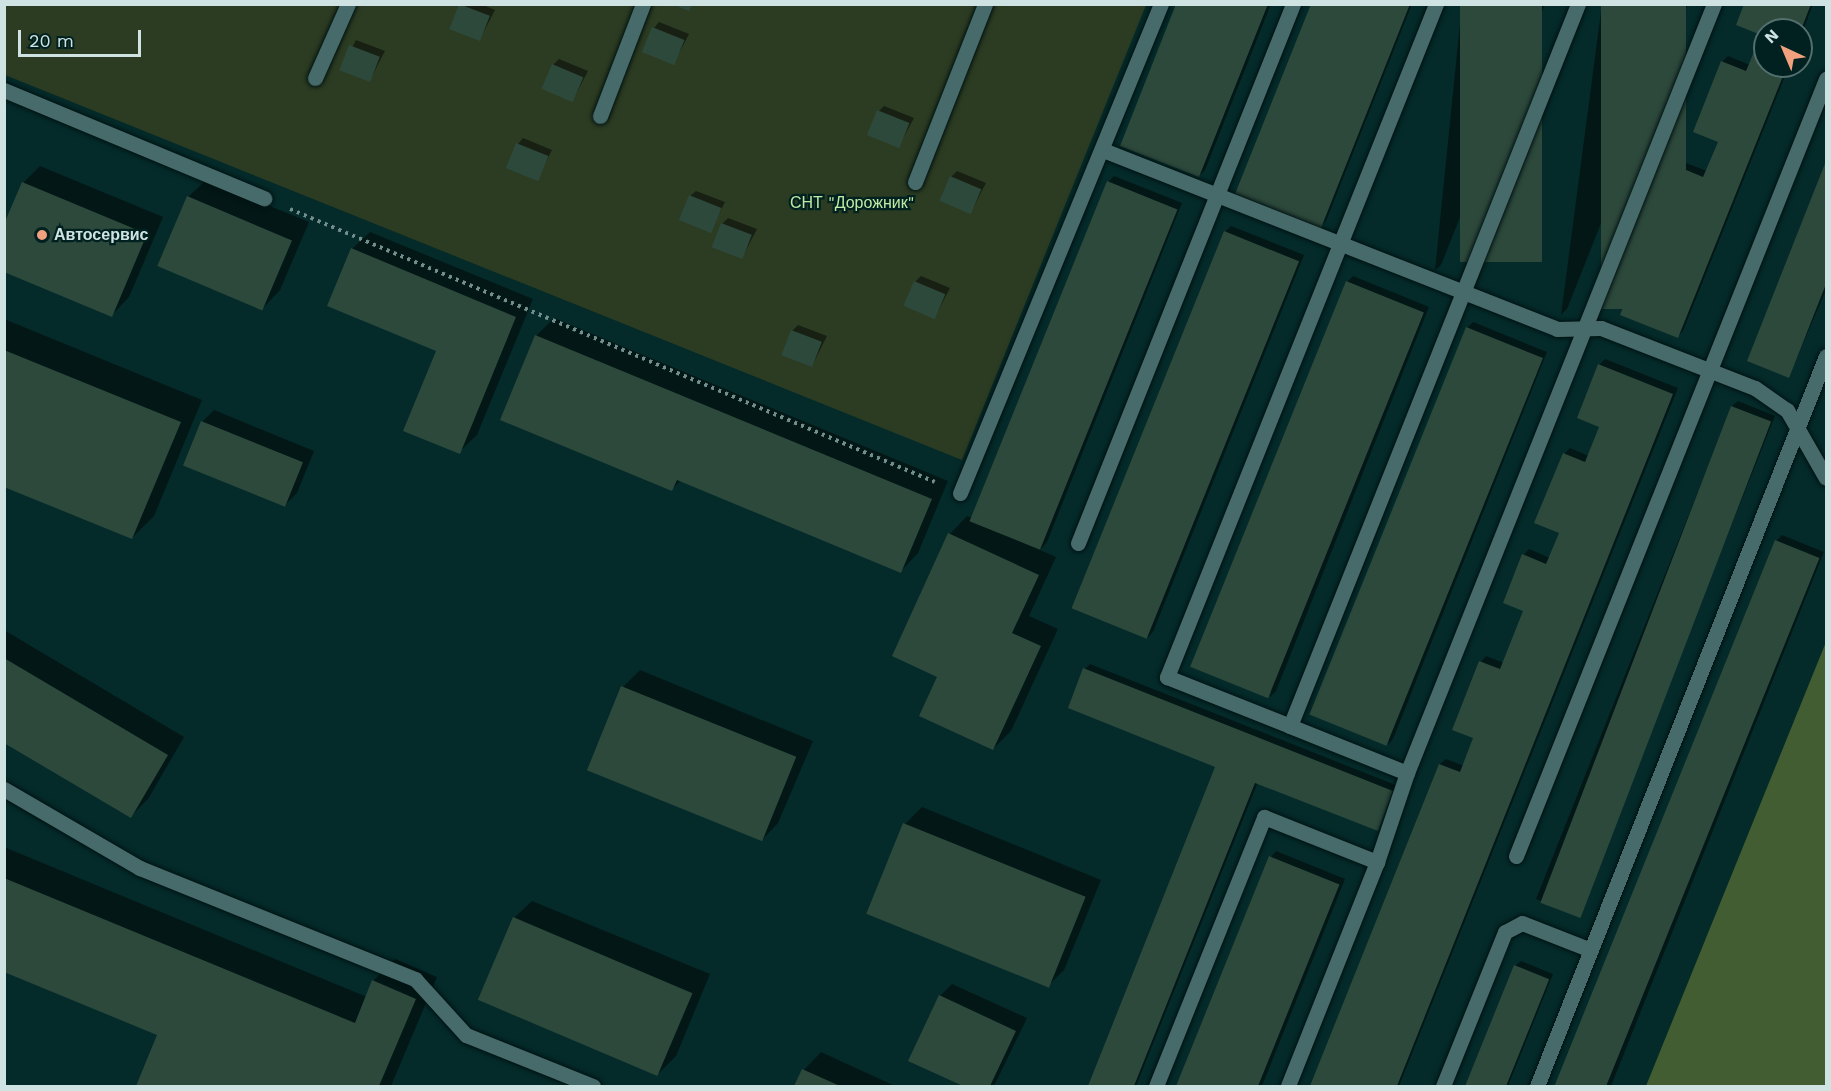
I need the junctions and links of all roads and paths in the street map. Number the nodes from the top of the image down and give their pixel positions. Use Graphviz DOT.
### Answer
graph roads {
  1 [pos="348,4"];
  2 [pos="643,4"];
  3 [pos="986,4"];
  4 [pos="1161,4"];
  5 [pos="1293,4"];
  6 [pos="1436,4"];
  7 [pos="1578,4"];
  8 [pos="1714,4"];
  9 [pos="315,78"];
  10 [pos="1827,80"];
  11 [pos="4,90"];
  12 [pos="600,116"];
  13 [pos="1103,150"];
  14 [pos="915,182"];
  15 [pos="1217,194"];
  16 [pos="264,198"];
  17 [pos="1341,243"];
  18 [pos="1463,292"];
  19 [pos="1585,328"];
  20 [pos="1827,356"];
  21 [pos="1710,370"];
  22 [pos="1798,427"];
  23 [pos="1827,478"];
  24 [pos="960,493"];
  25 [pos="1078,543"];
  26 [pos="1290,726"];
  27 [pos="1407,773"];
  28 [pos="4,789"];
  29 [pos="1516,856"];
  30 [pos="1377,862"];
  31 [pos="1591,950"];
  32 [pos="592,1086"];
  33 [pos="1156,1086"];
  34 [pos="1288,1086"];
  35 [pos="1443,1086"];
  36 [pos="1537,1086"];
  1 -- 9 [label="lane"];
  2 -- 12 [label="lane"];
  3 -- 14 [label="lane"];
  4 -- 13 [label="lane"];
  5 -- 15 [label="lane"];
  6 -- 17 [label="lane"];
  7 -- 18 [label="lane"];
  8 -- 19 [label="lane"];
  10 -- 21 [label="lane"];
  11 -- 16 [label="lane"];
  13 -- 15 [label="lane"];
  13 -- 24 [label="lane"];
  15 -- 17 [label="lane"];
  15 -- 25 [label="lane"];
  16 -- 24 [label="path"];
  17 -- 18 [label="lane"];
  17 -- 26 [label="lane"];
  18 -- 19 [label="lane"];
  18 -- 26 [label="lane"];
  19 -- 21 [label="lane"];
  19 -- 27 [label="lane"];
  20 -- 22 [label="lane"];
  21 -- 22 [label="lane"];
  21 -- 29 [label="lane"];
  22 -- 23 [label="lane"];
  22 -- 31 [label="lane"];
  26 -- 27 [label="lane"];
  27 -- 30 [label="lane"];
  28 -- 32 [label="lane"];
  30 -- 33 [label="lane"];
  30 -- 34 [label="lane"];
  31 -- 35 [label="lane"];
  31 -- 36 [label="lane"];
}
